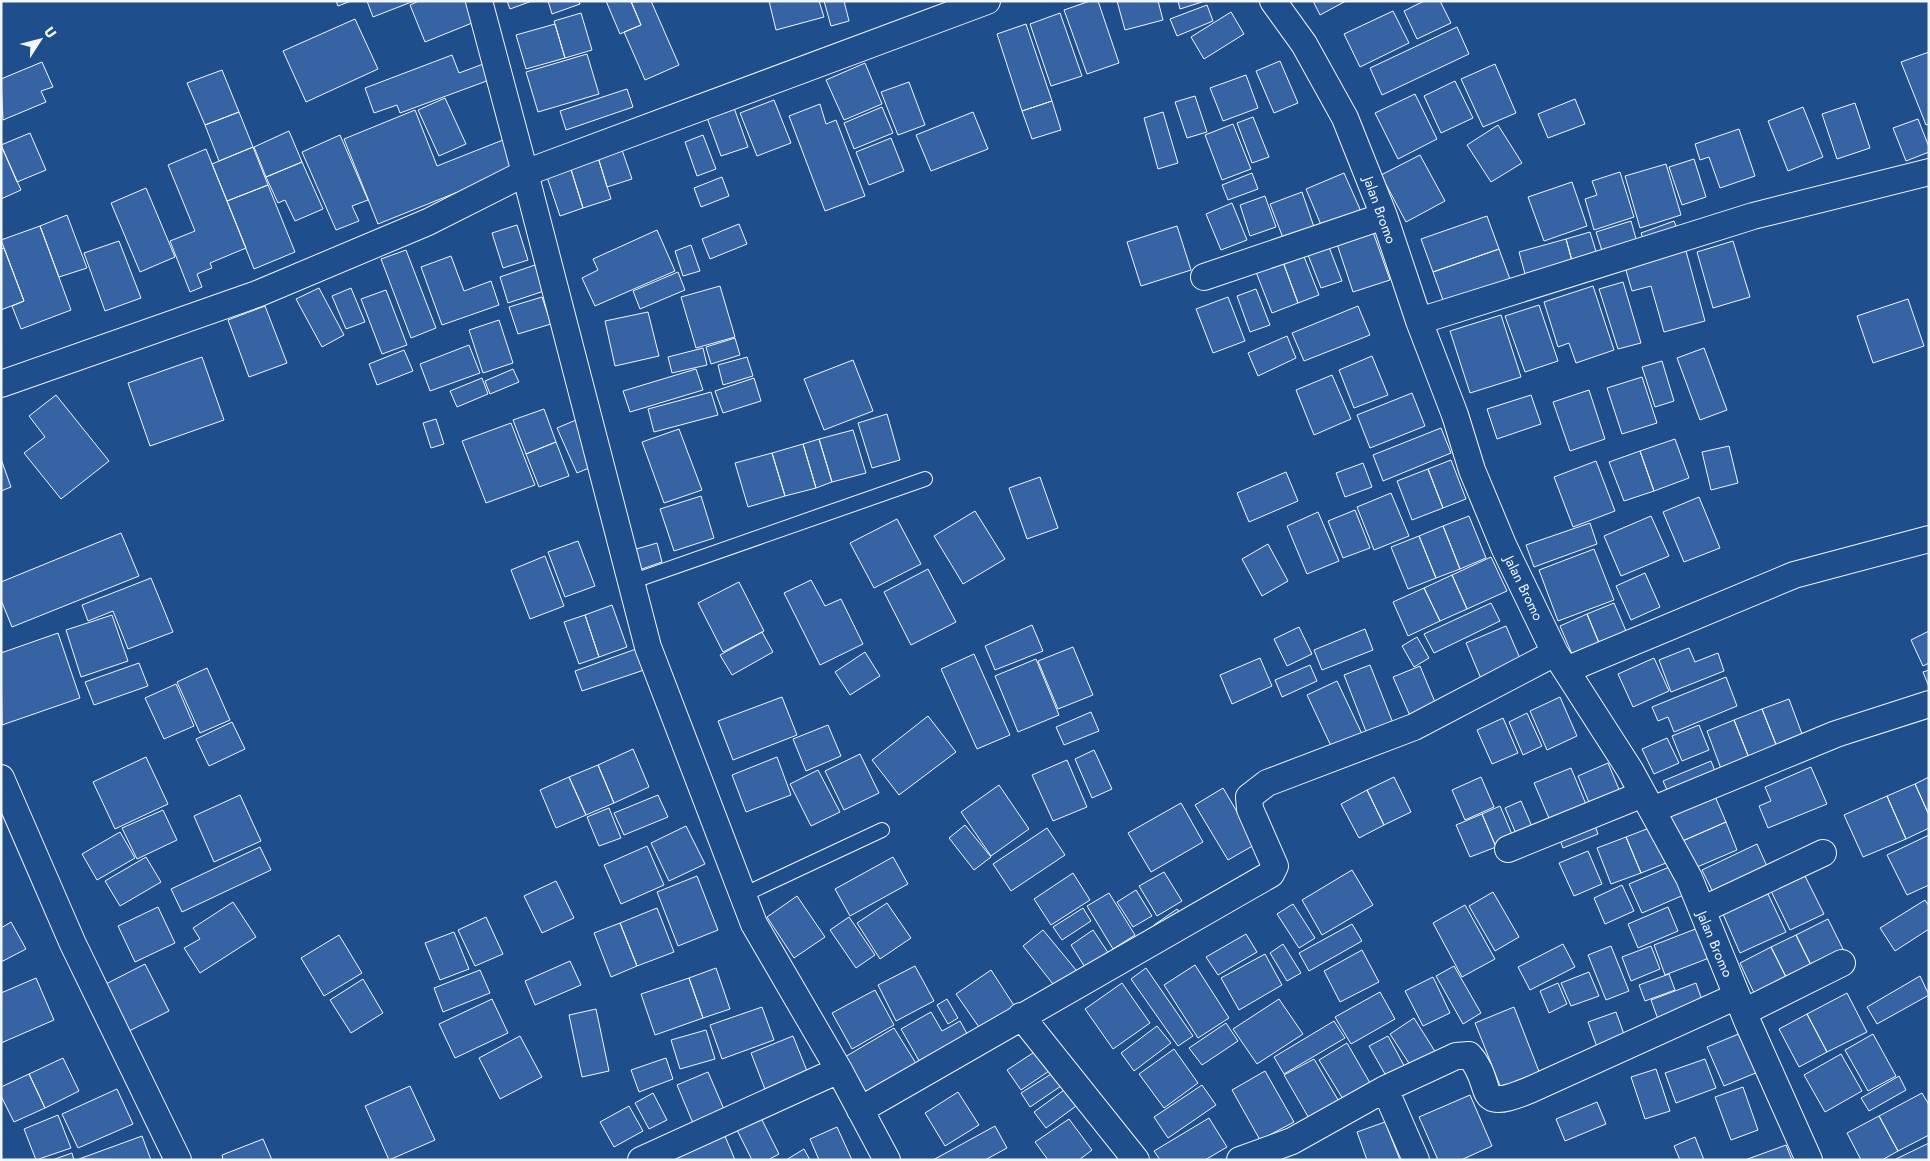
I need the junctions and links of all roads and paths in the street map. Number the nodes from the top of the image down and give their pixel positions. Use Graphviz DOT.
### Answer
graph roads {
  1 [pos="479,1"];
  2 [pos="987,1"];
  3 [pos="1273,1"];
  4 [pos="1929,172"];
  5 [pos="525,173"];
  6 [pos="1384,216"];
  7 [pos="1204,277"];
  8 [pos="1419,321"];
  9 [pos="2,381"];
  10 [pos="925,479"];
  11 [pos="1929,539"];
  12 [pos="632,582"];
  13 [pos="1561,662"];
  14 [pos="1929,704"];
  15 [pos="1,778"];
  16 [pos="1647,802"];
  17 [pos="882,830"];
  18 [pos="1508,849"];
  19 [pos="1823,853"];
  20 [pos="743,894"];
  21 [pos="1702,910"];
  22 [pos="1842,963"];
  23 [pos="1741,1004"];
  24 [pos="1021,1016"];
  25 [pos="839,1070"];
  26 [pos="1385,1089"];
  27 [pos="860,1110"];
  28 [pos="884,1159"];
  29 [pos="178,1160"];
  30 [pos="641,1160"];
  31 [pos="1136,1160"];
  32 [pos="1240,1160"];
  33 [pos="1416,1160"];
  34 [pos="1809,1160"];
  1 -- 5 [label="street"];
  2 -- 5 [label="street"];
  3 -- 6 [label="street, Jalan Bromo"];
  4 -- 8 [label="street"];
  5 -- 9 [label="street"];
  5 -- 12 [label="street"];
  6 -- 7 [label="street"];
  6 -- 8 [label="street, Jalan Bromo"];
  8 -- 13 [label="street, Jalan Bromo"];
  10 -- 12 [label="lane"];
  11 -- 13 [label="street"];
  12 -- 20 [label="street"];
  13 -- 16 [label="street, Jalan Bromo"];
  13 -- 24 [label="street"];
  14 -- 16 [label="street"];
  15 -- 29 [label="street"];
  16 -- 18 [label="street"];
  16 -- 21 [label="street, Jalan Bromo"];
  17 -- 20 [label="lane"];
  19 -- 21 [label="street"];
  20 -- 25 [label="street"];
  21 -- 23 [label="street, Jalan Bromo"];
  22 -- 23 [label="street"];
  23 -- 26 [label="street"];
  23 -- 34 [label="street, Jalan Bromo"];
  24 -- 27 [label="street"];
  24 -- 31 [label="street"];
  25 -- 27 [label="street"];
  25 -- 30 [label="street"];
  26 -- 32 [label="street"];
  26 -- 33 [label="street"];
  27 -- 28 [label="street"];
}
